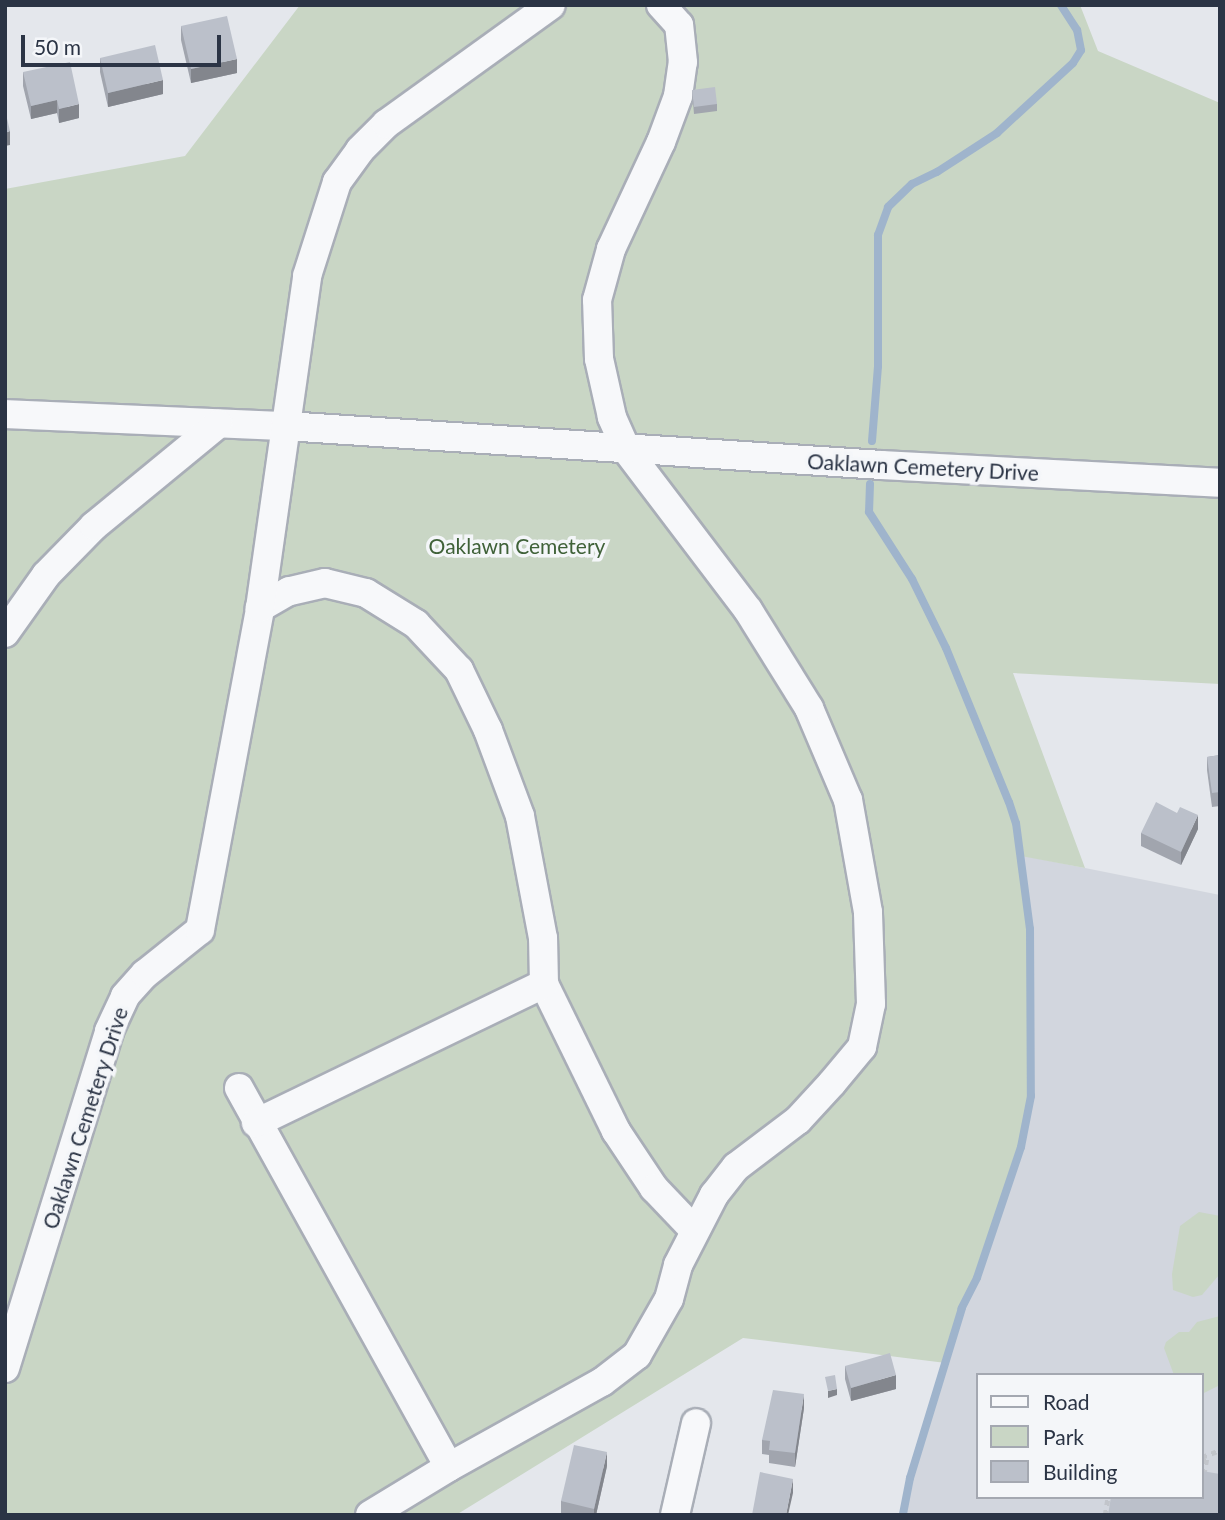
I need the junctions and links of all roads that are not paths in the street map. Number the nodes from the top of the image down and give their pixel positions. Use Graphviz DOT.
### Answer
graph roads {
  1 [pos="551,5"];
  2 [pos="661,5"];
  3 [pos="5,414"];
  4 [pos="218,424"];
  5 [pos="285,426"];
  6 [pos="626,449"];
  7 [pos="1220,483"];
  8 [pos="260,608"];
  9 [pos="5,633"];
  10 [pos="544,984"];
  11 [pos="239,1088"];
  12 [pos="256,1123"];
  13 [pos="694,1230"];
  14 [pos="5,1368"];
  15 [pos="696,1423"];
  16 [pos="449,1466"];
  17 [pos="370,1515"];
  18 [pos="675,1515"];
  1 -- 5 [label="street, Oaklawn Cemetery Drive"];
  2 -- 6 [label="street"];
  3 -- 4 [label="street, Oaklawn Cemetery Drive"];
  4 -- 5 [label="street, Oaklawn Cemetery Drive"];
  4 -- 9 [label="street"];
  5 -- 6 [label="street, Oaklawn Cemetery Drive"];
  5 -- 8 [label="street, Oaklawn Cemetery Drive"];
  6 -- 7 [label="street, Oaklawn Cemetery Drive"];
  6 -- 13 [label="street"];
  8 -- 10 [label="street"];
  8 -- 14 [label="street, Oaklawn Cemetery Drive"];
  10 -- 12 [label="street"];
  10 -- 13 [label="street"];
  11 -- 12 [label="street"];
  12 -- 16 [label="street"];
  13 -- 16 [label="street"];
  15 -- 18 [label="street"];
  16 -- 17 [label="street"];
}
